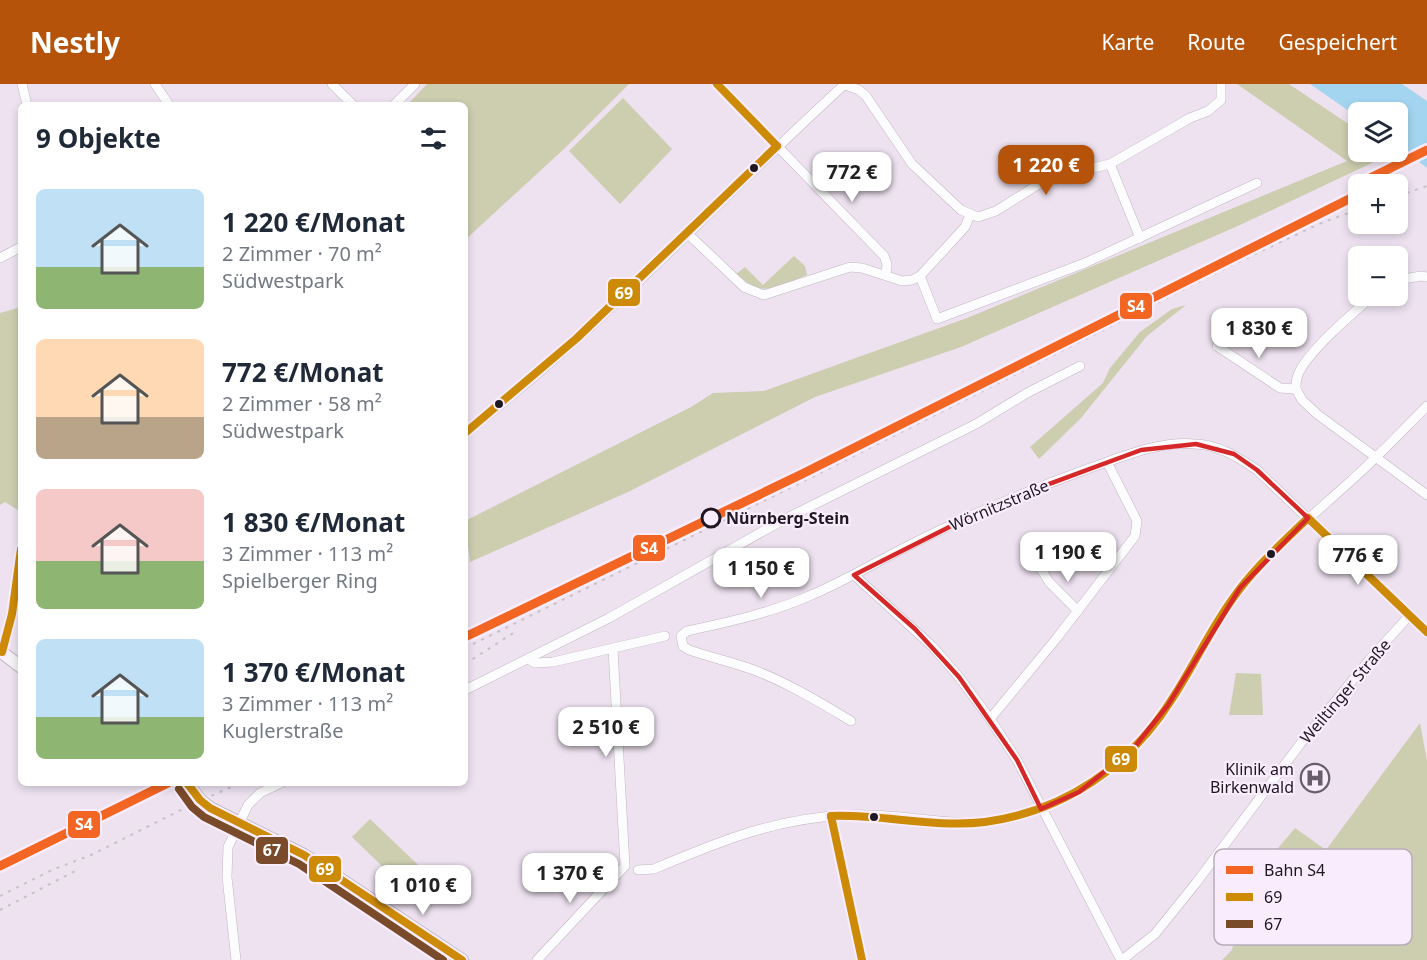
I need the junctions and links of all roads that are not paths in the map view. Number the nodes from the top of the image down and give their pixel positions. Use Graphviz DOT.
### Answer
graph roads {
  1 [pos="22,84"];
  2 [pos="155,84"];
  3 [pos="332,84"];
  4 [pos="415,84"];
  5 [pos="717,84"];
  6 [pos="844,84"];
  7 [pos="1221,84"];
  8 [pos="26,102"];
  9 [pos="167,102"];
  10 [pos="350,102"];
  11 [pos="397,102"];
  12 [pos="777,146"];
  13 [pos="1110,164"];
  14 [pos="1257,183"];
  15 [pos="970,215"];
  16 [pos="687,233"];
  17 [pos="1140,238"];
  18 [pos="18,249"];
  19 [pos="0,258"];
  20 [pos="886,275"];
  21 [pos="920,276"];
  22 [pos="1408,278"];
  23 [pos="1427,278"];
  24 [pos="1362,306"];
  25 [pos="1217,346"];
  26 [pos="1080,366"];
  27 [pos="1296,389"];
  28 [pos="1427,406"];
  29 [pos="468,430"];
  30 [pos="1375,458"];
  31 [pos="1107,462"];
  32 [pos="1427,495"];
  33 [pos="1308,518"];
  34 [pos="1041,569"];
  35 [pos="18,570"];
  36 [pos="854,574"];
  37 [pos="1078,611"];
  38 [pos="1409,616"];
  39 [pos="1427,632"];
  40 [pos="665,636"];
  41 [pos="613,649"];
  42 [pos="1,652"];
  43 [pos="528,659"];
  44 [pos="18,665"];
  45 [pos="468,689"];
  46 [pos="990,719"];
  47 [pos="851,721"];
  48 [pos="189,786"];
  49 [pos="275,786"];
  50 [pos="1041,808"];
  51 [pos="831,816"];
  52 [pos="238,823"];
  53 [pos="1220,849"];
  54 [pos="1214,857"];
  55 [pos="638,870"];
  56 [pos="236,960"];
  57 [pos="462,960"];
  58 [pos="537,960"];
  59 [pos="862,960"];
  60 [pos="1122,960"];
  1 -- 8 [label="street"];
  2 -- 9 [label="street"];
  3 -- 10 [label="street"];
  4 -- 11 [label="street"];
  5 -- 12 [label="street"];
  6 -- 12 [label="street"];
  6 -- 15 [label="street"];
  7 -- 13 [label="street"];
  12 -- 16 [label="street"];
  12 -- 20 [label="street"];
  13 -- 15 [label="street"];
  13 -- 17 [label="street"];
  14 -- 17 [label="street"];
  15 -- 21 [label="street"];
  16 -- 20 [label="street"];
  16 -- 29 [label="street"];
  17 -- 21 [label="street"];
  18 -- 19 [label="street"];
  20 -- 21 [label="street"];
  22 -- 23 [label="street"];
  24 -- 27 [label="street"];
  25 -- 27 [label="street"];
  26 -- 43 [label="street"];
  27 -- 30 [label="street"];
  28 -- 30 [label="street"];
  30 -- 32 [label="street"];
  30 -- 33 [label="street"];
  31 -- 33 [label="street, Wörnitzstraße"];
  31 -- 36 [label="street, Wörnitzstraße"];
  31 -- 37 [label="street"];
  33 -- 38 [label="street, Wörnitzstraße"];
  33 -- 50 [label="street"];
  34 -- 37 [label="street"];
  35 -- 42 [label="street"];
  36 -- 46 [label="street"];
  36 -- 47 [label="street, Wörnitzstraße"];
  37 -- 46 [label="street"];
  38 -- 39 [label="street, Wörnitzstraße"];
  38 -- 53 [label="street, Weiltinger Straße"];
  40 -- 41 [label="street"];
  41 -- 43 [label="street"];
  41 -- 58 [label="street"];
  42 -- 44 [label="main road"];
  43 -- 45 [label="street"];
  46 -- 50 [label="street"];
  48 -- 52 [label="main road"];
  49 -- 52 [label="street"];
  50 -- 51 [label="street"];
  50 -- 60 [label="street"];
  51 -- 55 [label="street"];
  51 -- 59 [label="street"];
  52 -- 56 [label="street"];
  52 -- 57 [label="main road"];
  54 -- 60 [label="street, Weiltinger Straße"];
}
